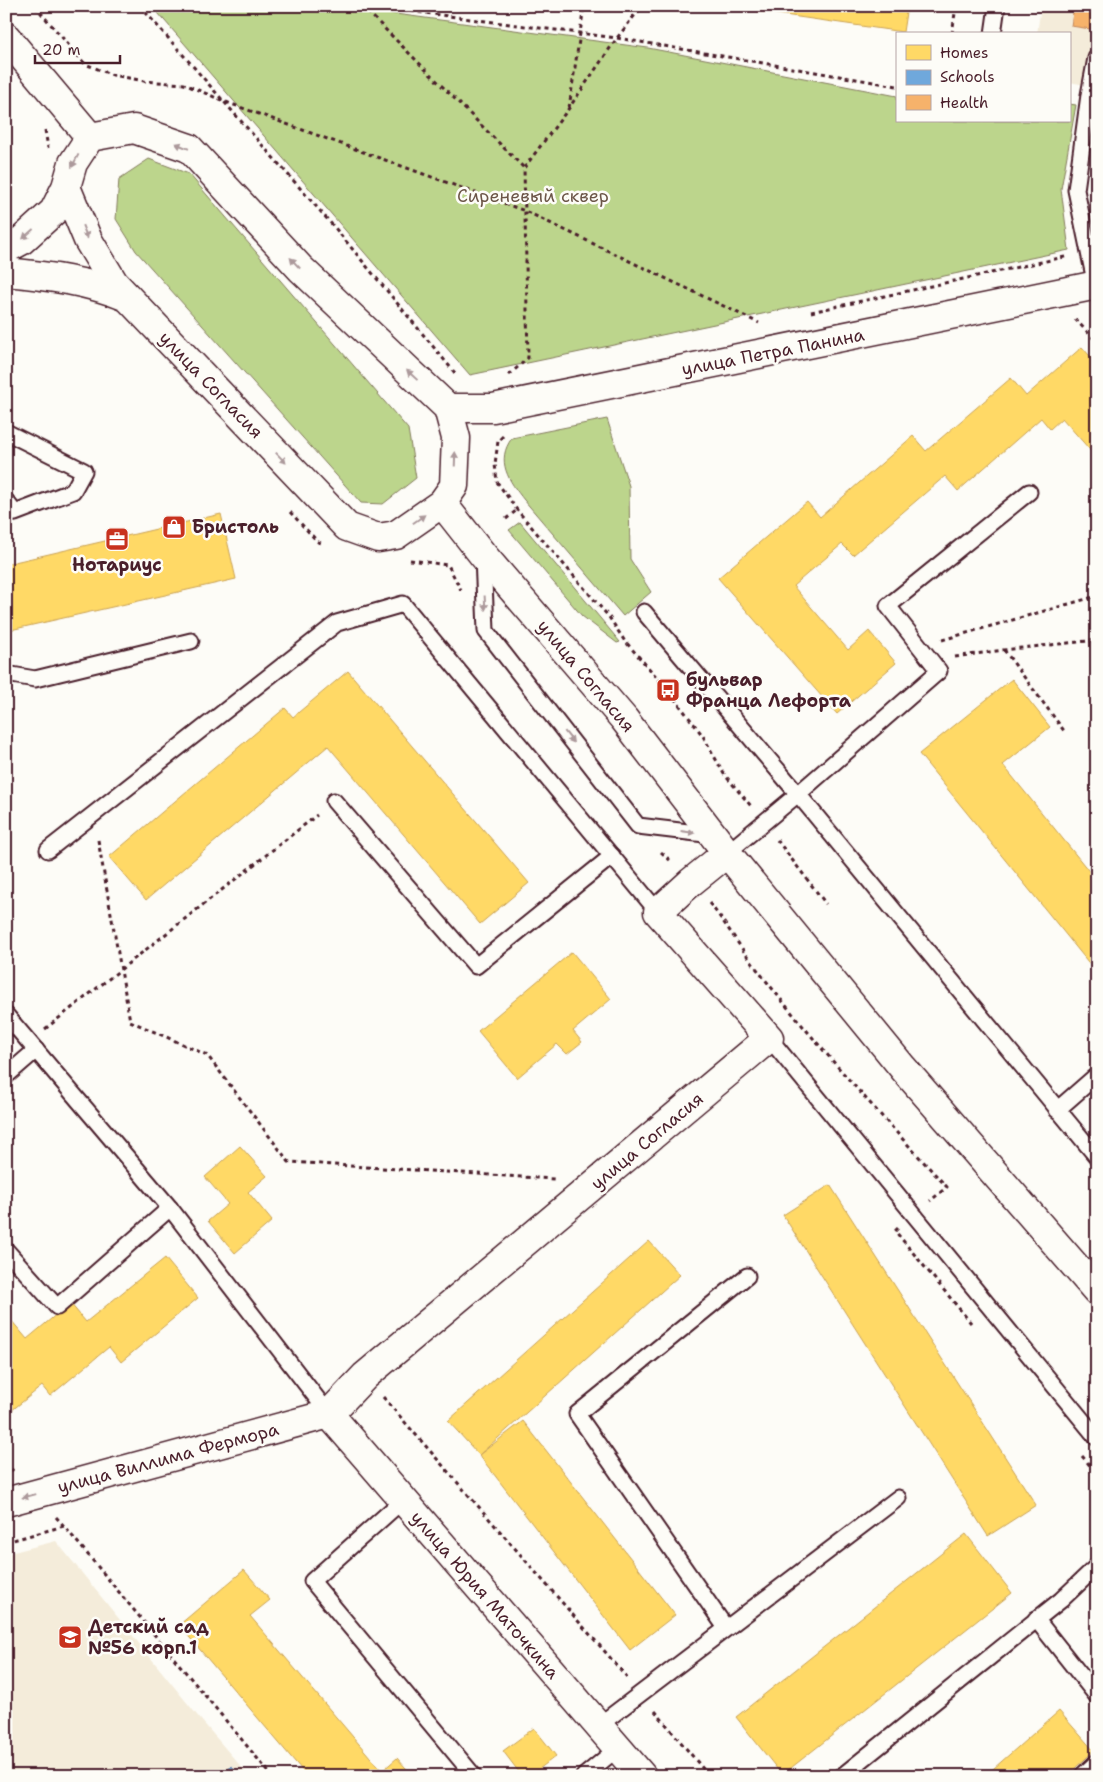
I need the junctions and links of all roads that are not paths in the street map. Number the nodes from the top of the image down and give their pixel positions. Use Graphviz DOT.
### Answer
graph roads {
  1 [pos="997,6"];
  2 [pos="993,32"];
  3 [pos="6,37"];
  4 [pos="1096,58"];
  5 [pos="90,137"];
  6 [pos="66,187"];
  7 [pos="6,249"];
  8 [pos="6,272"];
  9 [pos="1096,286"];
  10 [pos="127,297"];
  11 [pos="448,408"];
  12 [pos="6,432"];
  13 [pos="1029,492"];
  14 [pos="6,501"];
  15 [pos="442,503"];
  16 [pos="483,555"];
  17 [pos="644,612"];
  18 [pos="190,641"];
  19 [pos="6,674"];
  20 [pos="798,794"];
  21 [pos="334,801"];
  22 [pos="721,844"];
  23 [pos="48,850"];
  24 [pos="612,856"];
  25 [pos="658,912"];
  26 [pos="6,1015"];
  27 [pos="769,1038"];
  28 [pos="32,1046"];
  29 [pos="1097,1075"];
  30 [pos="6,1076"];
  31 [pos="1056,1110"];
  32 [pos="1097,1157"];
  33 [pos="170,1208"];
  34 [pos="6,1250"];
  35 [pos="747,1276"];
  36 [pos="1097,1291"];
  37 [pos="329,1414"];
  38 [pos="1097,1438"];
  39 [pos="898,1498"];
  40 [pos="403,1500"];
  41 [pos="6,1502"];
  42 [pos="1097,1566"];
  43 [pos="1036,1620"];
  44 [pos="726,1628"];
  45 [pos="1097,1696"];
  46 [pos="598,1726"];
  47 [pos="618,1748"];
  48 [pos="1097,1762"];
  49 [pos="474,1776"];
  50 [pos="584,1776"];
  51 [pos="642,1776"];
  52 [pos="842,1776"];
  53 [pos="1082,1776"];
  1 -- 2 [label="lane"];
  3 -- 5 [label="main road"];
  4 -- 9 [label="lane"];
  5 -- 6 [label="main road, one-way"];
  11 -- 5 [label="main road, one-way"];
  6 -- 7 [label="main road, one-way"];
  6 -- 10 [label="main road, улица Согласия, one-way"];
  8 -- 10 [label="main road"];
  9 -- 11 [label="main road, улица Петра Панина"];
  10 -- 15 [label="main road, улица Согласия, one-way"];
  15 -- 11 [label="main road, улица Согласия, one-way"];
  12 -- 14 [label="lane"];
  13 -- 20 [label="lane"];
  15 -- 16 [label="main road, улица Согласия"];
  16 -- 22 [label="main road, улица Согласия"];
  16 -- 22 [label="lane, one-way"];
  17 -- 20 [label="lane"];
  18 -- 19 [label="lane"];
  20 -- 22 [label="lane"];
  20 -- 31 [label="lane"];
  21 -- 24 [label="lane"];
  22 -- 25 [label="main road"];
  22 -- 36 [label="main road, улица Согласия"];
  23 -- 24 [label="lane"];
  24 -- 25 [label="lane"];
  25 -- 27 [label="main road"];
  26 -- 28 [label="lane"];
  27 -- 37 [label="main road, улица Согласия"];
  27 -- 38 [label="lane"];
  28 -- 30 [label="lane"];
  28 -- 33 [label="lane"];
  29 -- 31 [label="lane"];
  31 -- 32 [label="lane"];
  33 -- 34 [label="lane"];
  33 -- 37 [label="lane"];
  35 -- 44 [label="lane"];
  37 -- 40 [label="main road, улица Юрия Маточкина"];
  37 -- 41 [label="main road, улица Виллима Фермора, one-way"];
  39 -- 44 [label="lane"];
  40 -- 46 [label="main road, улица Юрия Маточкина"];
  40 -- 49 [label="lane"];
  42 -- 43 [label="lane"];
  43 -- 45 [label="lane"];
  43 -- 52 [label="lane"];
  44 -- 46 [label="lane"];
  46 -- 47 [label="main road, улица Юрия Маточкина"];
  47 -- 50 [label="lane"];
  47 -- 51 [label="main road, улица Юрия Маточкина"];
  48 -- 53 [label="lane"];
}
